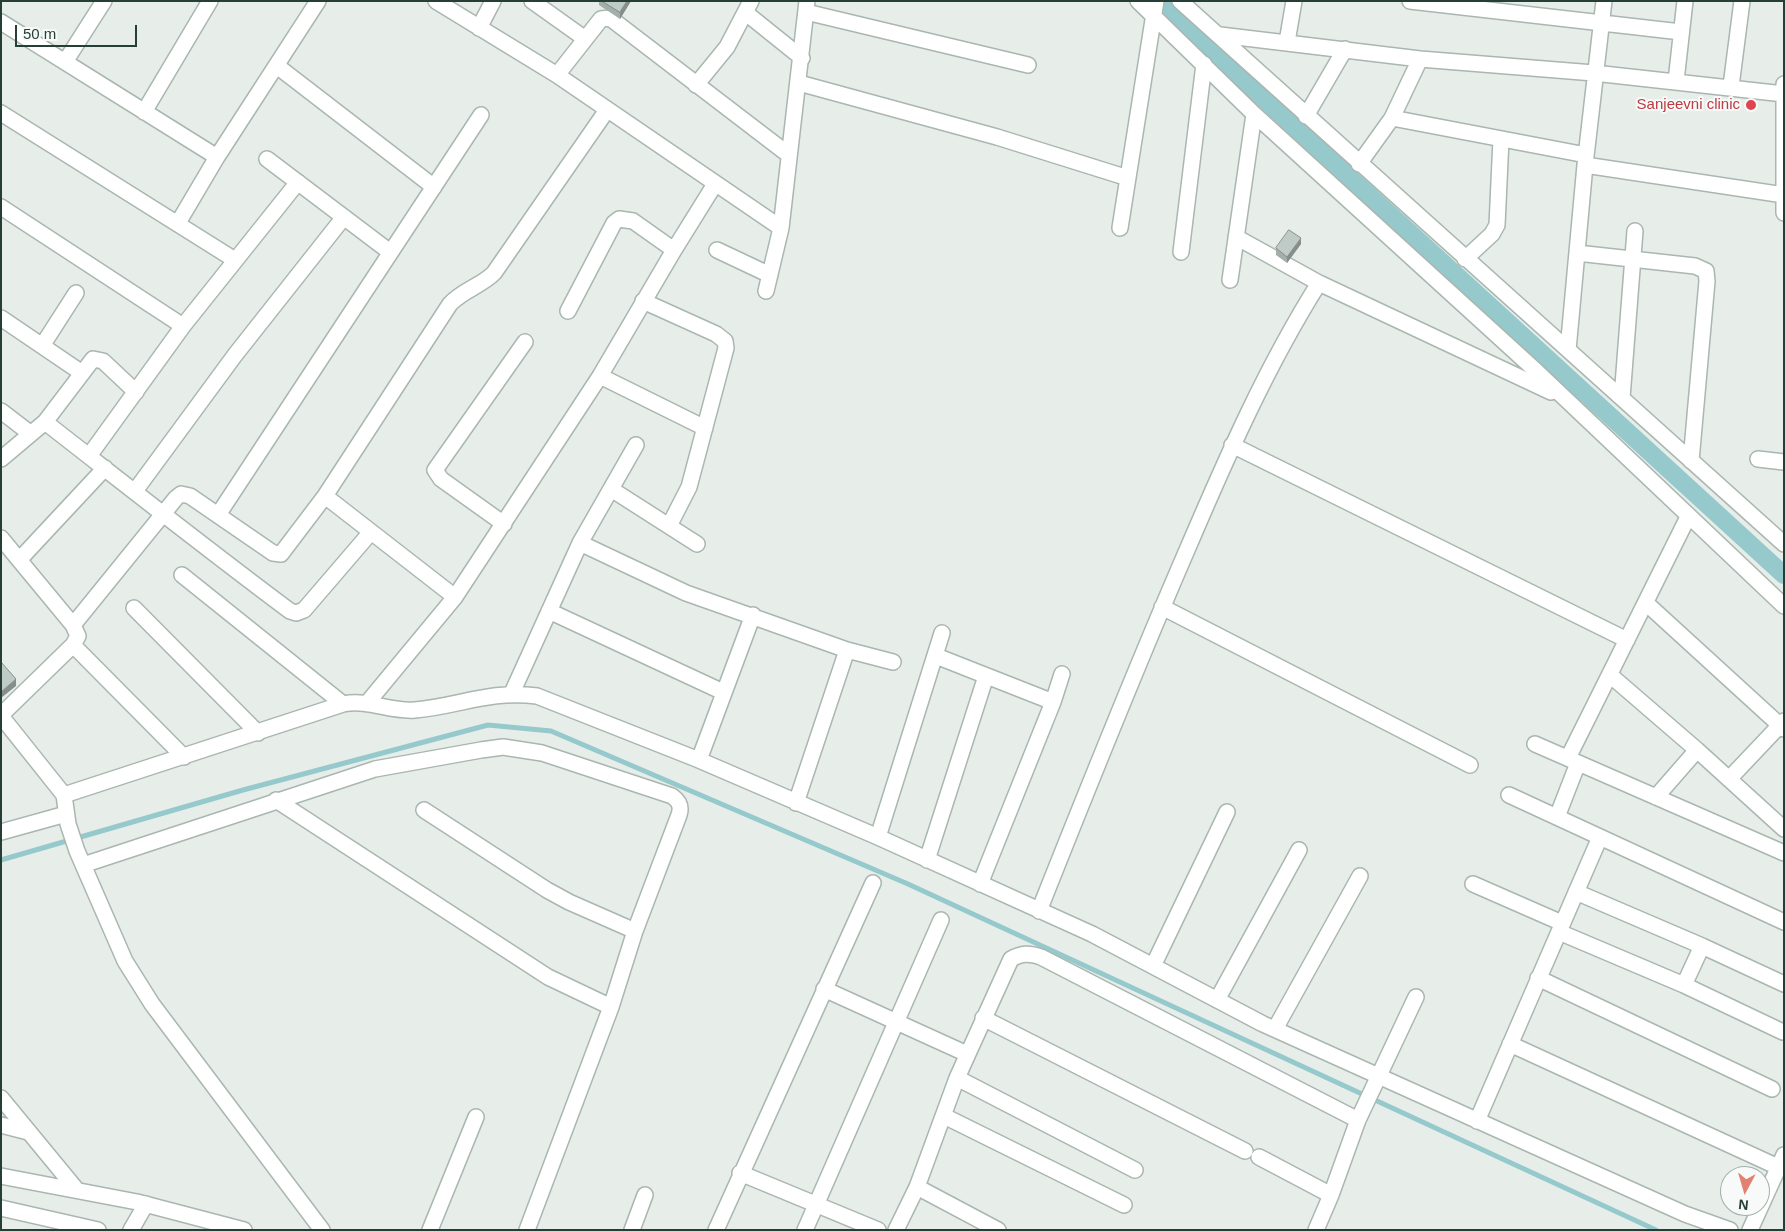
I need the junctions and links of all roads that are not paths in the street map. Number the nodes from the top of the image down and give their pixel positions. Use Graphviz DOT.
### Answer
graph roads {
  1 [pos="104,1"];
  2 [pos="210,1"];
  3 [pos="318,1"];
  4 [pos="436,1"];
  5 [pos="494,1"];
  6 [pos="532,1"];
  7 [pos="1138,1"];
  8 [pos="1180,1"];
  9 [pos="1294,1"];
  10 [pos="1410,1"];
  11 [pos="1604,1"];
  12 [pos="1685,1"];
  13 [pos="1742,1"];
  14 [pos="1496,6"];
  15 [pos="749,7"];
  16 [pos="807,7"];
  17 [pos="1155,7"];
  18 [pos="1,22"];
  19 [pos="1602,23"];
  20 [pos="479,28"];
  21 [pos="1682,32"];
  22 [pos="1220,35"];
  23 [pos="584,38"];
  24 [pos="1287,42"];
  25 [pos="1345,49"];
  26 [pos="802,58"];
  27 [pos="1420,59"];
  28 [pos="65,62"];
  29 [pos="1204,64"];
  30 [pos="1028,65"];
  31 [pos="277,66"];
  32 [pos="1594,73"];
  33 [pos="557,75"];
  34 [pos="1676,82"];
  35 [pos="798,83"];
  36 [pos="696,84"];
  37 [pos="1731,86"];
  38 [pos="1783,90"];
  39 [pos="607,110"];
  40 [pos="144,112"];
  41 [pos="1,113"];
  42 [pos="1254,114"];
  43 [pos="481,115"];
  44 [pos="1306,116"];
  45 [pos="1392,118"];
  46 [pos="1501,139"];
  47 [pos="789,155"];
  48 [pos="217,157"];
  49 [pos="267,159"];
  50 [pos="1586,160"];
  51 [pos="1359,164"];
  52 [pos="1128,178"];
  53 [pos="298,182"];
  54 [pos="715,184"];
  55 [pos="434,187"];
  56 [pos="1784,195"];
  57 [pos="1,207"];
  58 [pos="1784,213"];
  59 [pos="344,217"];
  60 [pos="178,223"];
  61 [pos="781,228"];
  62 [pos="1120,228"];
  63 [pos="1635,231"];
  64 [pos="1236,237"];
  65 [pos="674,250"];
  66 [pos="717,250"];
  67 [pos="390,252"];
  68 [pos="1181,252"];
  69 [pos="1577,252"];
  70 [pos="1466,258"];
  71 [pos="1633,258"];
  72 [pos="235,260"];
  73 [pos="770,275"];
  74 [pos="1230,280"];
  75 [pos="1319,283"];
  76 [pos="766,291"];
  77 [pos="76,293"];
  78 [pos="644,301"];
  79 [pos="568,310"];
  80 [pos="1,318"];
  81 [pos="182,326"];
  82 [pos="525,342"];
  83 [pos="42,346"];
  84 [pos="1568,350"];
  85 [pos="82,373"];
  86 [pos="600,376"];
  87 [pos="136,392"];
  88 [pos="1562,396"];
  89 [pos="1622,398"];
  90 [pos="1,411"];
  91 [pos="45,422"];
  92 [pos="705,428"];
  93 [pos="31,434"];
  94 [pos="636,445"];
  95 [pos="1232,445"];
  96 [pos="89,456"];
  97 [pos="1,459"];
  98 [pos="1758,459"];
  99 [pos="1691,461"];
  100 [pos="1784,462"];
  101 [pos="105,468"];
  102 [pos="611,489"];
  103 [pos="135,491"];
  104 [pos="325,496"];
  105 [pos="162,515"];
  106 [pos="218,515"];
  107 [pos="1688,517"];
  108 [pos="504,524"];
  109 [pos="669,526"];
  110 [pos="371,532"];
  111 [pos="1,538"];
  112 [pos="580,543"];
  113 [pos="697,544"];
  114 [pos="1784,544"];
  115 [pos="20,559"];
  116 [pos="182,575"];
  117 [pos="455,598"];
  118 [pos="1646,602"];
  119 [pos="1784,606"];
  120 [pos="1162,607"];
  121 [pos="134,608"];
  122 [pos="549,611"];
  123 [pos="753,616"];
  124 [pos="73,625"];
  125 [pos="942,633"];
  126 [pos="1627,640"];
  127 [pos="73,645"];
  128 [pos="847,650"];
  129 [pos="936,656"];
  130 [pos="893,662"];
  131 [pos="1062,674"];
  132 [pos="1610,675"];
  133 [pos="986,676"];
  134 [pos="723,692"];
  135 [pos="512,693"];
  136 [pos="368,702"];
  137 [pos="1053,702"];
  138 [pos="343,704"];
  139 [pos="1,716"];
  140 [pos="1782,725"];
  141 [pos="258,733"];
  142 [pos="1535,744"];
  143 [pos="1697,750"];
  144 [pos="184,757"];
  145 [pos="699,760"];
  146 [pos="1573,761"];
  147 [pos="1470,765"];
  148 [pos="1729,778"];
  149 [pos="64,795"];
  150 [pos="1509,796"];
  151 [pos="1656,797"];
  152 [pos="276,800"];
  153 [pos="796,802"];
  154 [pos="424,810"];
  155 [pos="1226,812"];
  156 [pos="1557,817"];
  157 [pos="67,819"];
  158 [pos="1784,829"];
  159 [pos="1,832"];
  160 [pos="878,837"];
  161 [pos="1600,837"];
  162 [pos="1299,850"];
  163 [pos="1784,853"];
  164 [pos="927,860"];
  165 [pos="83,866"];
  166 [pos="1360,876"];
  167 [pos="873,883"];
  168 [pos="980,884"];
  169 [pos="1473,884"];
  170 [pos="1576,892"];
  171 [pos="1039,911"];
  172 [pos="941,920"];
  173 [pos="1784,922"];
  174 [pos="1560,927"];
  175 [pos="635,931"];
  176 [pos="1702,946"];
  177 [pos="1153,966"];
  178 [pos="1538,978"];
  179 [pos="1784,984"];
  180 [pos="1684,985"];
  181 [pos="824,989"];
  182 [pos="1416,997"];
  183 [pos="1217,1000"];
  184 [pos="611,1007"];
  185 [pos="983,1018"];
  186 [pos="898,1021"];
  187 [pos="1276,1029"];
  188 [pos="1783,1032"];
  189 [pos="1510,1044"];
  190 [pos="967,1054"];
  191 [pos="1377,1075"];
  192 [pos="957,1078"];
  193 [pos="1772,1089"];
  194 [pos="1,1098"];
  195 [pos="944,1116"];
  196 [pos="476,1117"];
  197 [pos="1358,1120"];
  198 [pos="1476,1121"];
  199 [pos="1,1125"];
  200 [pos="28,1132"];
  201 [pos="1245,1151"];
  202 [pos="1259,1157"];
  203 [pos="1781,1161"];
  204 [pos="1135,1170"];
  205 [pos="740,1173"];
  206 [pos="1,1176"];
  207 [pos="917,1187"];
  208 [pos="76,1189"];
  209 [pos="645,1195"];
  210 [pos="1331,1195"];
  211 [pos="146,1204"];
  212 [pos="816,1205"];
  213 [pos="1124,1205"];
  214 [pos="1,1208"];
  215 [pos="997,1229"];
  216 [pos="98,1230"];
  217 [pos="131,1230"];
  218 [pos="244,1230"];
  219 [pos="322,1230"];
  220 [pos="430,1230"];
  221 [pos="527,1230"];
  222 [pos="632,1230"];
  223 [pos="716,1230"];
  224 [pos="805,1230"];
  225 [pos="878,1230"];
  226 [pos="896,1230"];
  227 [pos="1316,1230"];
  228 [pos="1730,1230"];
  229 [pos="1750,1230"];
  1 -- 28 [label="street"];
  2 -- 40 [label="street"];
  3 -- 31 [label="street"];
  4 -- 20 [label="street"];
  5 -- 20 [label="street"];
  6 -- 23 [label="street"];
  7 -- 17 [label="street"];
  8 -- 22 [label="street"];
  9 -- 24 [label="street"];
  10 -- 14 [label="street"];
  11 -- 19 [label="street"];
  12 -- 21 [label="street"];
  13 -- 37 [label="street"];
  14 -- 19 [label="street"];
  15 -- 26 [label="street"];
  15 -- 36 [label="street"];
  16 -- 26 [label="street"];
  16 -- 30 [label="street"];
  17 -- 29 [label="street"];
  17 -- 52 [label="street"];
  18 -- 28 [label="street"];
  19 -- 21 [label="street"];
  19 -- 32 [label="street"];
  20 -- 33 [label="street"];
  21 -- 34 [label="street"];
  22 -- 24 [label="street"];
  22 -- 44 [label="street"];
  23 -- 33 [label="street"];
  23 -- 36 [label="street"];
  24 -- 25 [label="street"];
  25 -- 27 [label="street"];
  25 -- 44 [label="street"];
  26 -- 35 [label="street"];
  27 -- 32 [label="street"];
  27 -- 45 [label="street"];
  28 -- 40 [label="street"];
  29 -- 42 [label="street"];
  29 -- 68 [label="street"];
  31 -- 48 [label="street"];
  31 -- 55 [label="street"];
  32 -- 34 [label="street"];
  32 -- 50 [label="street"];
  33 -- 39 [label="street"];
  34 -- 37 [label="street"];
  35 -- 47 [label="street"];
  35 -- 52 [label="street"];
  36 -- 47 [label="street"];
  37 -- 38 [label="street"];
  38 -- 56 [label="street"];
  39 -- 54 [label="street"];
  39 -- 104 [label="street"];
  40 -- 48 [label="street"];
  41 -- 60 [label="street"];
  42 -- 64 [label="street"];
  42 -- 88 [label="street"];
  43 -- 55 [label="street"];
  44 -- 51 [label="street"];
  45 -- 46 [label="street"];
  45 -- 51 [label="street"];
  46 -- 50 [label="street"];
  46 -- 70 [label="street"];
  47 -- 61 [label="street"];
  48 -- 60 [label="street"];
  49 -- 53 [label="street"];
  50 -- 56 [label="street"];
  50 -- 69 [label="street"];
  51 -- 70 [label="street"];
  52 -- 62 [label="street"];
  53 -- 59 [label="street"];
  53 -- 72 [label="street"];
  54 -- 61 [label="street"];
  54 -- 65 [label="street"];
  55 -- 67 [label="street"];
  56 -- 58 [label="street"];
  57 -- 81 [label="street"];
  59 -- 67 [label="street"];
  59 -- 103 [label="street"];
  60 -- 72 [label="street"];
  61 -- 73 [label="street"];
  63 -- 71 [label="street"];
  64 -- 74 [label="street"];
  64 -- 75 [label="street"];
  65 -- 78 [label="street"];
  65 -- 79 [label="street"];
  66 -- 73 [label="street"];
  67 -- 106 [label="street"];
  69 -- 71 [label="street"];
  69 -- 84 [label="street"];
  70 -- 84 [label="street"];
  71 -- 89 [label="street"];
  71 -- 99 [label="street"];
  72 -- 81 [label="street"];
  73 -- 76 [label="street"];
  75 -- 88 [label="street"];
  75 -- 95 [label="street"];
  77 -- 83 [label="street"];
  78 -- 86 [label="street"];
  78 -- 92 [label="street"];
  80 -- 83 [label="street"];
  81 -- 87 [label="street"];
  82 -- 108 [label="street"];
  83 -- 85 [label="street"];
  84 -- 89 [label="street"];
  85 -- 87 [label="street"];
  85 -- 91 [label="street"];
  86 -- 92 [label="street"];
  86 -- 108 [label="street"];
  87 -- 96 [label="street"];
  88 -- 107 [label="street"];
  89 -- 99 [label="street"];
  90 -- 93 [label="street"];
  91 -- 93 [label="street"];
  91 -- 96 [label="street"];
  92 -- 109 [label="street"];
  93 -- 97 [label="street"];
  94 -- 102 [label="street"];
  95 -- 120 [label="street"];
  95 -- 126 [label="street"];
  96 -- 101 [label="street"];
  98 -- 100 [label="street"];
  99 -- 114 [label="street"];
  101 -- 103 [label="street"];
  101 -- 115 [label="street"];
  102 -- 109 [label="street"];
  102 -- 112 [label="street"];
  103 -- 105 [label="street"];
  104 -- 106 [label="street"];
  104 -- 110 [label="street"];
  105 -- 106 [label="street"];
  105 -- 110 [label="street"];
  105 -- 124 [label="street"];
  107 -- 118 [label="street"];
  107 -- 119 [label="street"];
  108 -- 117 [label="street"];
  109 -- 113 [label="street"];
  110 -- 117 [label="street"];
  111 -- 115 [label="street"];
  112 -- 122 [label="street"];
  112 -- 123 [label="street"];
  115 -- 124 [label="street"];
  116 -- 138 [label="street"];
  117 -- 136 [label="street"];
  118 -- 126 [label="street"];
  118 -- 140 [label="street"];
  120 -- 147 [label="street"];
  120 -- 171 [label="street"];
  121 -- 141 [label="street"];
  122 -- 134 [label="street"];
  122 -- 135 [label="street"];
  123 -- 128 [label="street"];
  123 -- 134 [label="street"];
  124 -- 127 [label="street"];
  125 -- 129 [label="street"];
  126 -- 132 [label="street"];
  127 -- 139 [label="street"];
  127 -- 144 [label="street"];
  128 -- 130 [label="street"];
  128 -- 153 [label="street"];
  129 -- 133 [label="street"];
  129 -- 160 [label="street"];
  131 -- 137 [label="street"];
  132 -- 143 [label="street"];
  132 -- 146 [label="street"];
  133 -- 137 [label="street"];
  133 -- 164 [label="street"];
  134 -- 145 [label="street"];
  135 -- 136 [label="street"];
  135 -- 145 [label="street"];
  136 -- 138 [label="street"];
  137 -- 168 [label="street"];
  138 -- 141 [label="street"];
  139 -- 149 [label="street"];
  140 -- 148 [label="street"];
  141 -- 144 [label="street"];
  142 -- 146 [label="street"];
  143 -- 148 [label="street"];
  143 -- 151 [label="street"];
  144 -- 149 [label="street"];
  145 -- 153 [label="street"];
  146 -- 151 [label="street"];
  146 -- 156 [label="street"];
  148 -- 158 [label="street"];
  149 -- 157 [label="street"];
  150 -- 156 [label="street"];
  151 -- 163 [label="street"];
  152 -- 165 [label="street"];
  152 -- 175 [label="street"];
  152 -- 184 [label="street"];
  153 -- 160 [label="street"];
  154 -- 175 [label="street"];
  155 -- 177 [label="street"];
  156 -- 161 [label="street"];
  157 -- 159 [label="street"];
  157 -- 165 [label="street"];
  160 -- 164 [label="street"];
  161 -- 170 [label="street"];
  161 -- 173 [label="street"];
  162 -- 183 [label="street"];
  164 -- 168 [label="street"];
  165 -- 219 [label="street"];
  166 -- 187 [label="street"];
  167 -- 181 [label="street"];
  168 -- 171 [label="street"];
  169 -- 174 [label="street"];
  170 -- 174 [label="street"];
  170 -- 176 [label="street"];
  171 -- 177 [label="street"];
  172 -- 186 [label="street"];
  174 -- 178 [label="street"];
  174 -- 180 [label="street"];
  175 -- 184 [label="street"];
  176 -- 179 [label="street"];
  176 -- 180 [label="street"];
  177 -- 183 [label="street"];
  178 -- 189 [label="street"];
  178 -- 193 [label="street"];
  180 -- 188 [label="street"];
  181 -- 186 [label="street"];
  181 -- 205 [label="street"];
  182 -- 191 [label="street"];
  183 -- 187 [label="street"];
  184 -- 221 [label="street"];
  185 -- 190 [label="street"];
  185 -- 197 [label="street"];
  185 -- 201 [label="street"];
  186 -- 190 [label="street"];
  186 -- 212 [label="street"];
  187 -- 191 [label="street"];
  189 -- 198 [label="street"];
  189 -- 203 [label="street"];
  190 -- 192 [label="street"];
  191 -- 197 [label="street"];
  191 -- 198 [label="street"];
  192 -- 195 [label="street"];
  192 -- 204 [label="street"];
  194 -- 200 [label="street"];
  195 -- 207 [label="street"];
  195 -- 213 [label="street"];
  196 -- 220 [label="street"];
  197 -- 210 [label="street"];
  198 -- 228 [label="street"];
  199 -- 200 [label="street"];
  200 -- 208 [label="street"];
  202 -- 210 [label="street"];
  203 -- 229 [label="street"];
  205 -- 212 [label="street"];
  205 -- 223 [label="street"];
  206 -- 208 [label="street"];
  207 -- 215 [label="street"];
  207 -- 226 [label="street"];
  208 -- 211 [label="street"];
  209 -- 222 [label="street"];
  210 -- 227 [label="street"];
  211 -- 217 [label="street"];
  211 -- 218 [label="street"];
  212 -- 224 [label="street"];
  212 -- 225 [label="street"];
  214 -- 216 [label="street"];
}
